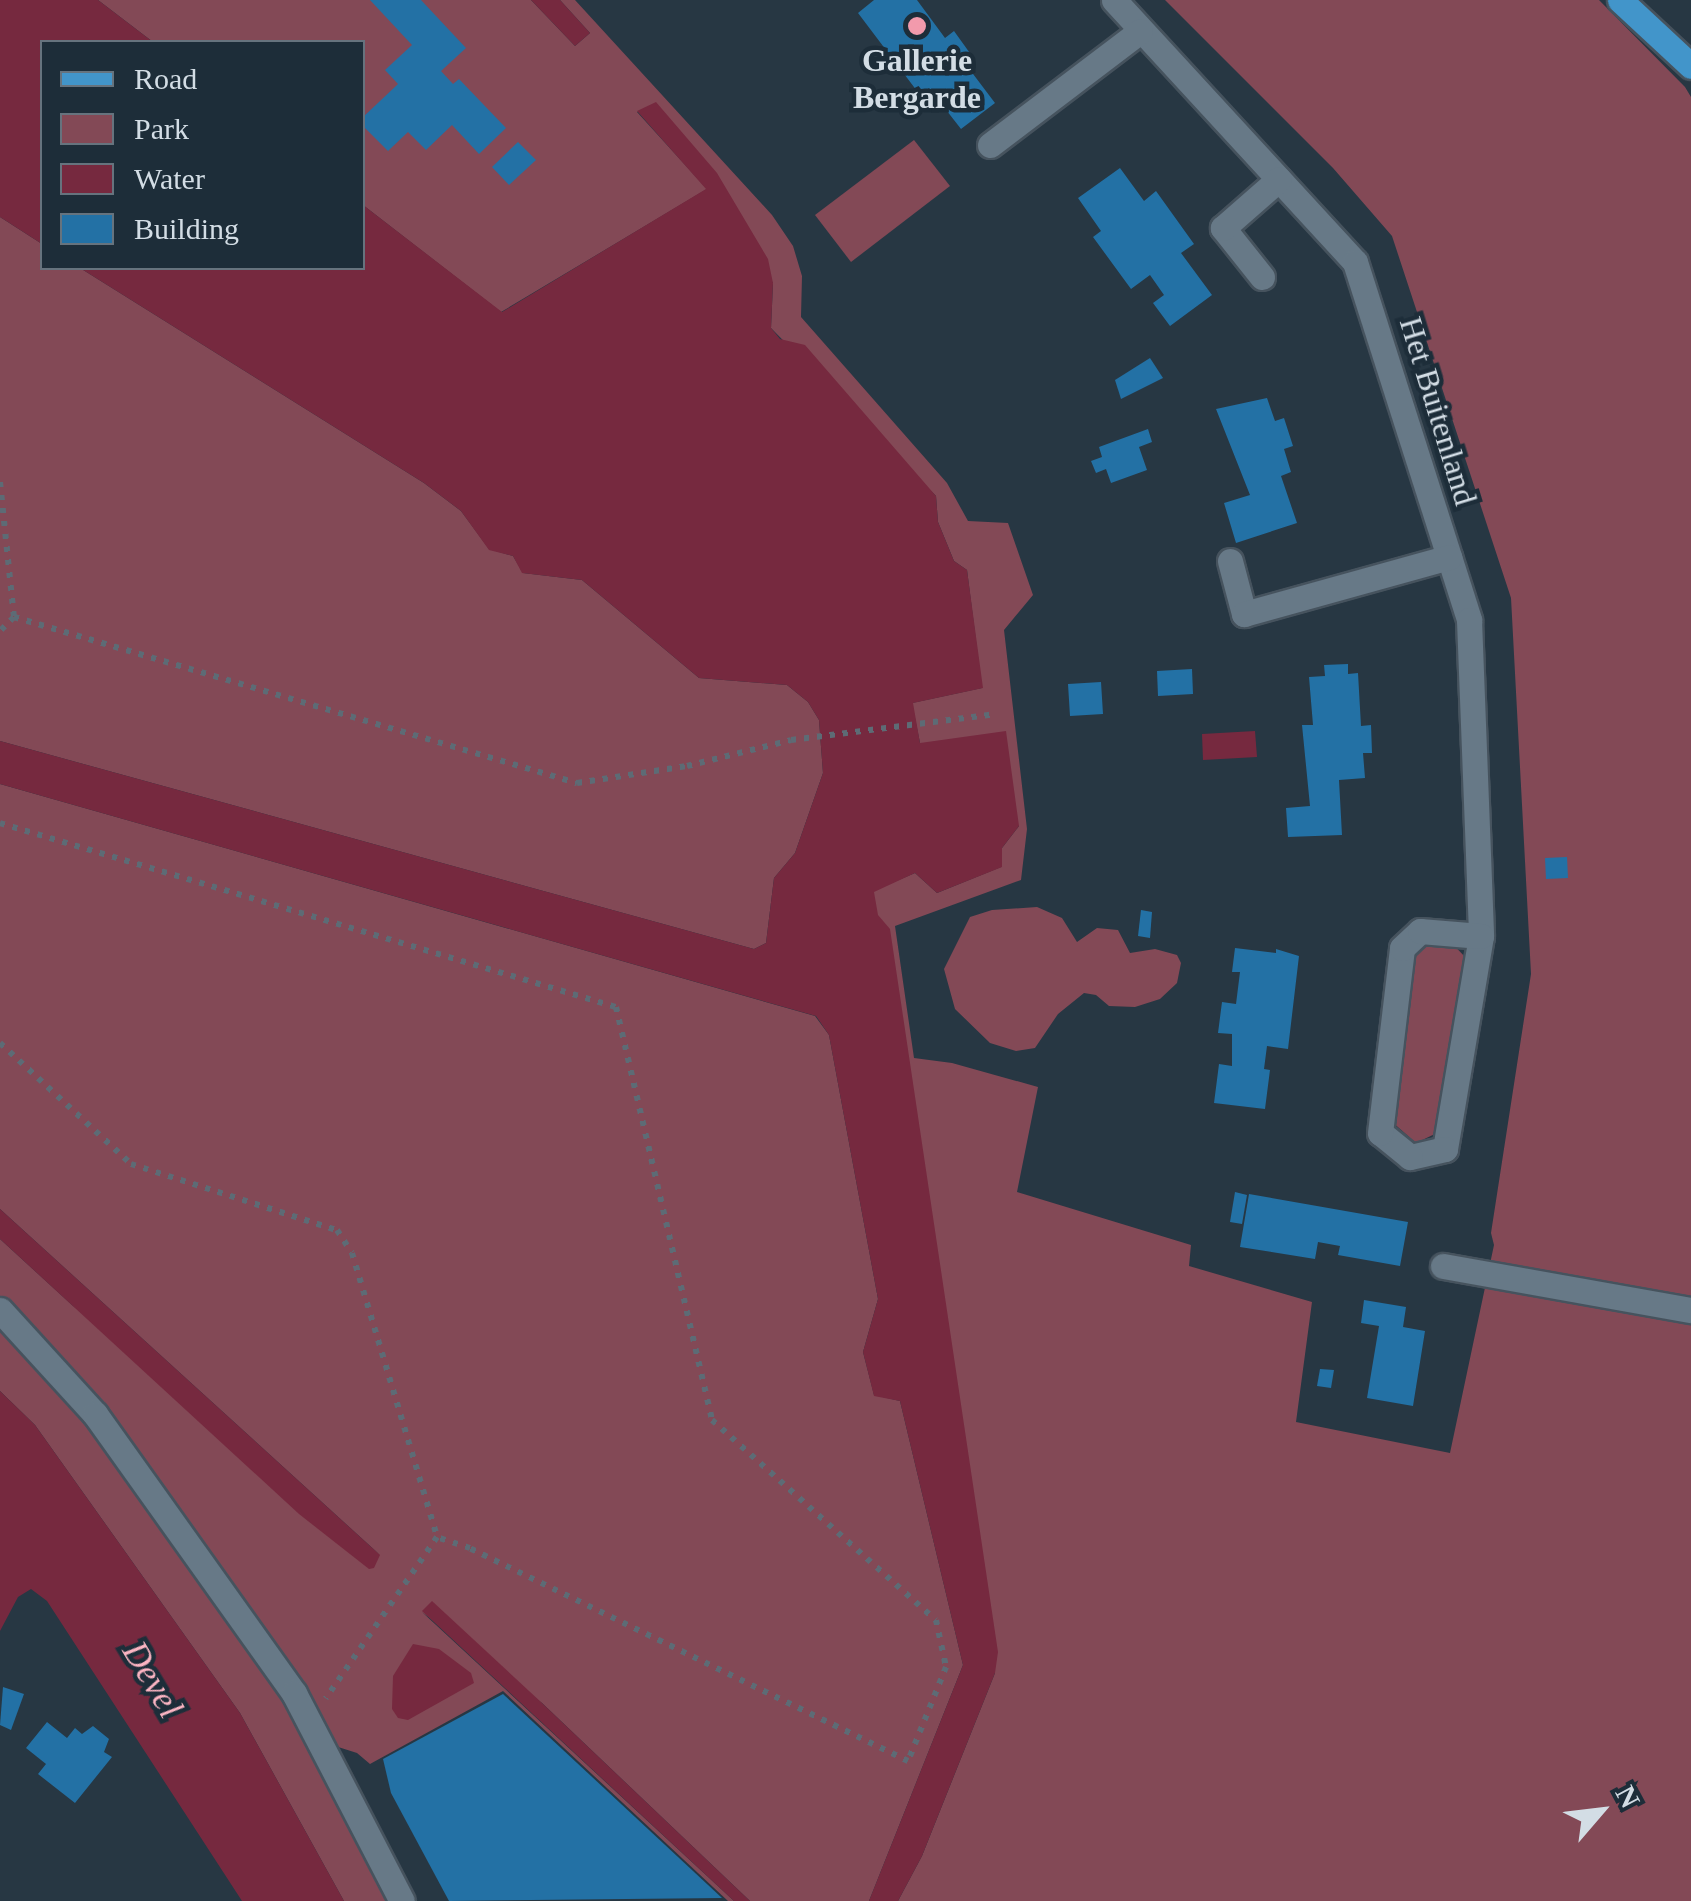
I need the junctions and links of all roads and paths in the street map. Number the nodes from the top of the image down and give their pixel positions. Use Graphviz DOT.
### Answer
graph roads {
  1 [pos="1114,0"];
  2 [pos="1620,0"];
  3 [pos="1140,32"];
  4 [pos="1691,66"];
  5 [pos="990,145"];
  6 [pos="1279,179"];
  7 [pos="1262,277"];
  8 [pos="0,482"];
  9 [pos="1449,556"];
  10 [pos="1230,561"];
  11 [pos="14,617"];
  12 [pos="0,631"];
  13 [pos="996,714"];
  14 [pos="0,822"];
  15 [pos="1481,936"];
  16 [pos="0,1042"];
  17 [pos="1443,1266"];
  18 [pos="0,1310"];
  19 [pos="1691,1310"];
  20 [pos="436,1538"];
  21 [pos="311,1720"];
  22 [pos="402,1901"];
  1 -- 3 [label="street, Het Buitenland"];
  2 -- 4 [label="main road"];
  3 -- 5 [label="street"];
  3 -- 6 [label="street, Het Buitenland"];
  6 -- 7 [label="street"];
  6 -- 9 [label="street, Het Buitenland"];
  8 -- 11 [label="path"];
  9 -- 10 [label="street"];
  9 -- 15 [label="street, Het Buitenland"];
  11 -- 12 [label="path"];
  11 -- 13 [label="path"];
  14 -- 20 [label="path"];
  15 -- 15 [label="street, Het Buitenland"];
  16 -- 20 [label="path"];
  17 -- 19 [label="street"];
  18 -- 21 [label="street"];
  20 -- 21 [label="path"];
  21 -- 22 [label="street"];
}
